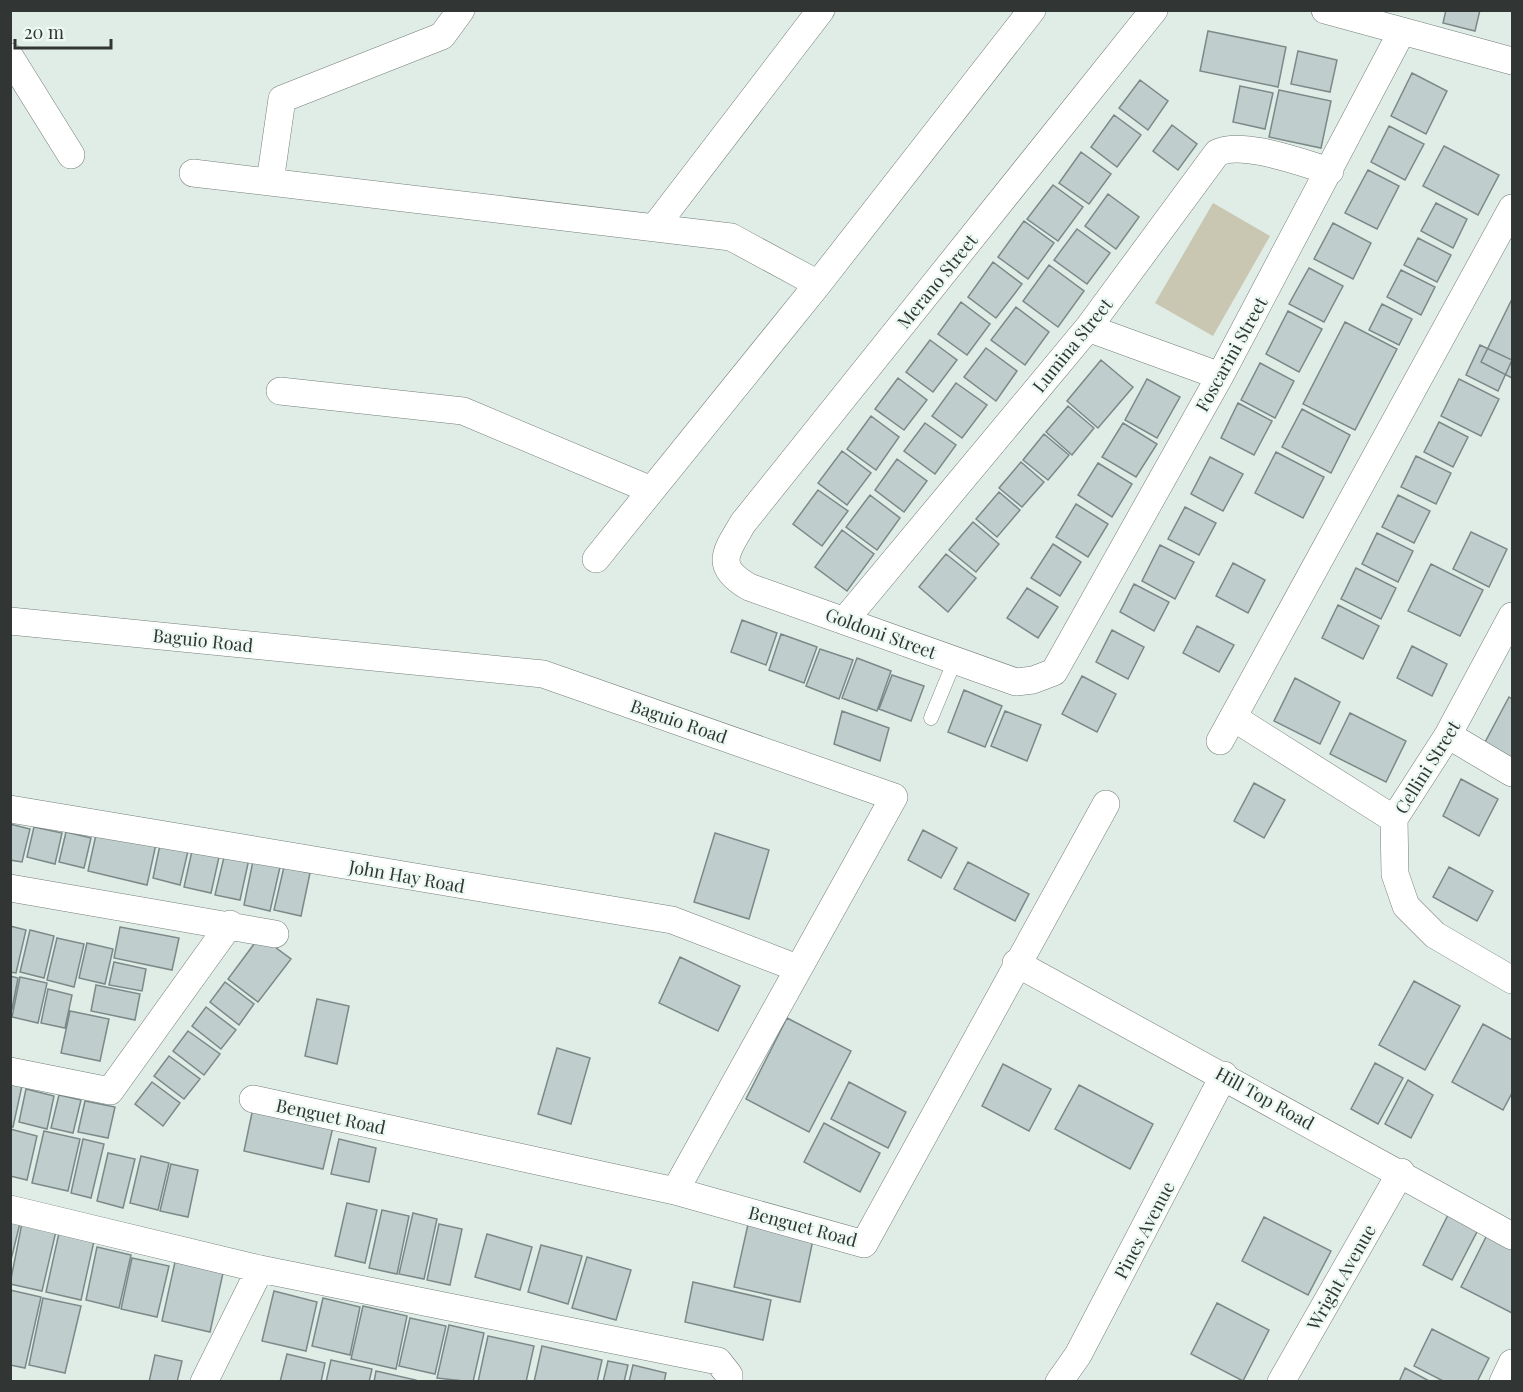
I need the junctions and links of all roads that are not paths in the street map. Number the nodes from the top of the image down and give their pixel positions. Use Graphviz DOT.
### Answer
graph roads {
  1 [pos="461,10"];
  2 [pos="821,10"];
  3 [pos="1032,10"];
  4 [pos="1154,10"];
  5 [pos="1325,10"];
  6 [pos="1401,33"];
  7 [pos="10,57"];
  8 [pos="1512,62"];
  9 [pos="71,155"];
  10 [pos="1330,171"];
  11 [pos="193,173"];
  12 [pos="270,182"];
  13 [pos="1512,208"];
  14 [pos="654,228"];
  15 [pos="818,284"];
  16 [pos="1088,328"];
  17 [pos="1220,376"];
  18 [pos="280,391"];
  19 [pos="651,490"];
  20 [pos="724,554"];
  21 [pos="596,559"];
  22 [pos="1512,616"];
  23 [pos="845,620"];
  24 [pos="10,621"];
  25 [pos="955,660"];
  26 [pos="1054,672"];
  27 [pos="931,718"];
  28 [pos="1234,718"];
  29 [pos="1448,735"];
  30 [pos="1220,741"];
  31 [pos="1512,772"];
  32 [pos="1106,804"];
  33 [pos="10,809"];
  34 [pos="1394,819"];
  35 [pos="10,888"];
  36 [pos="230,924"];
  37 [pos="275,934"];
  38 [pos="1016,963"];
  39 [pos="797,968"];
  40 [pos="1512,980"];
  41 [pos="10,1071"];
  42 [pos="1224,1076"];
  43 [pos="253,1099"];
  44 [pos="1401,1172"];
  45 [pos="675,1191"];
  46 [pos="10,1209"];
  47 [pos="1512,1236"];
  48 [pos="260,1269"];
  49 [pos="1512,1363"];
  50 [pos="204,1382"];
  51 [pos="729,1382"];
  52 [pos="1059,1382"];
  53 [pos="1281,1382"];
  54 [pos="1503,1382"];
  1 -- 12 [label="street"];
  2 -- 14 [label="street"];
  3 -- 15 [label="street"];
  4 -- 20 [label="street, Merano Street"];
  5 -- 6 [label="street"];
  6 -- 8 [label="street"];
  6 -- 10 [label="street, Foscarini Street"];
  7 -- 9 [label="street"];
  10 -- 16 [label="street, Lumina Street"];
  10 -- 17 [label="street, Foscarini Street"];
  11 -- 12 [label="street"];
  12 -- 14 [label="street"];
  13 -- 28 [label="street"];
  14 -- 15 [label="street"];
  15 -- 19 [label="street"];
  16 -- 17 [label="street"];
  16 -- 23 [label="street, Lumina Street"];
  17 -- 26 [label="street, Foscarini Street"];
  18 -- 19 [label="street"];
  19 -- 21 [label="street"];
  20 -- 23 [label="street, Goldoni Street"];
  22 -- 29 [label="street, Cellini Street"];
  23 -- 25 [label="street, Goldoni Street"];
  24 -- 39 [label="street, Baguio Road"];
  25 -- 26 [label="street, Goldoni Street"];
  25 -- 27 [label="lane"];
  28 -- 30 [label="street"];
  28 -- 34 [label="street"];
  29 -- 31 [label="street"];
  29 -- 34 [label="street, Cellini Street"];
  32 -- 38 [label="street, Benguet Road"];
  33 -- 39 [label="street, John Hay Road"];
  34 -- 40 [label="street, Cellini Street"];
  35 -- 36 [label="street"];
  36 -- 37 [label="street"];
  36 -- 41 [label="street"];
  38 -- 42 [label="street, Hill Top Road"];
  38 -- 45 [label="street, Benguet Road"];
  39 -- 45 [label="street, Baguio Road"];
  42 -- 44 [label="street, Hill Top Road"];
  42 -- 52 [label="street, Pines Avenue"];
  43 -- 45 [label="street, Benguet Road"];
  44 -- 47 [label="street, Hill Top Road"];
  44 -- 53 [label="street, Wright Avenue"];
  46 -- 48 [label="street"];
  48 -- 50 [label="street"];
  48 -- 51 [label="street"];
  49 -- 54 [label="street"];
}
